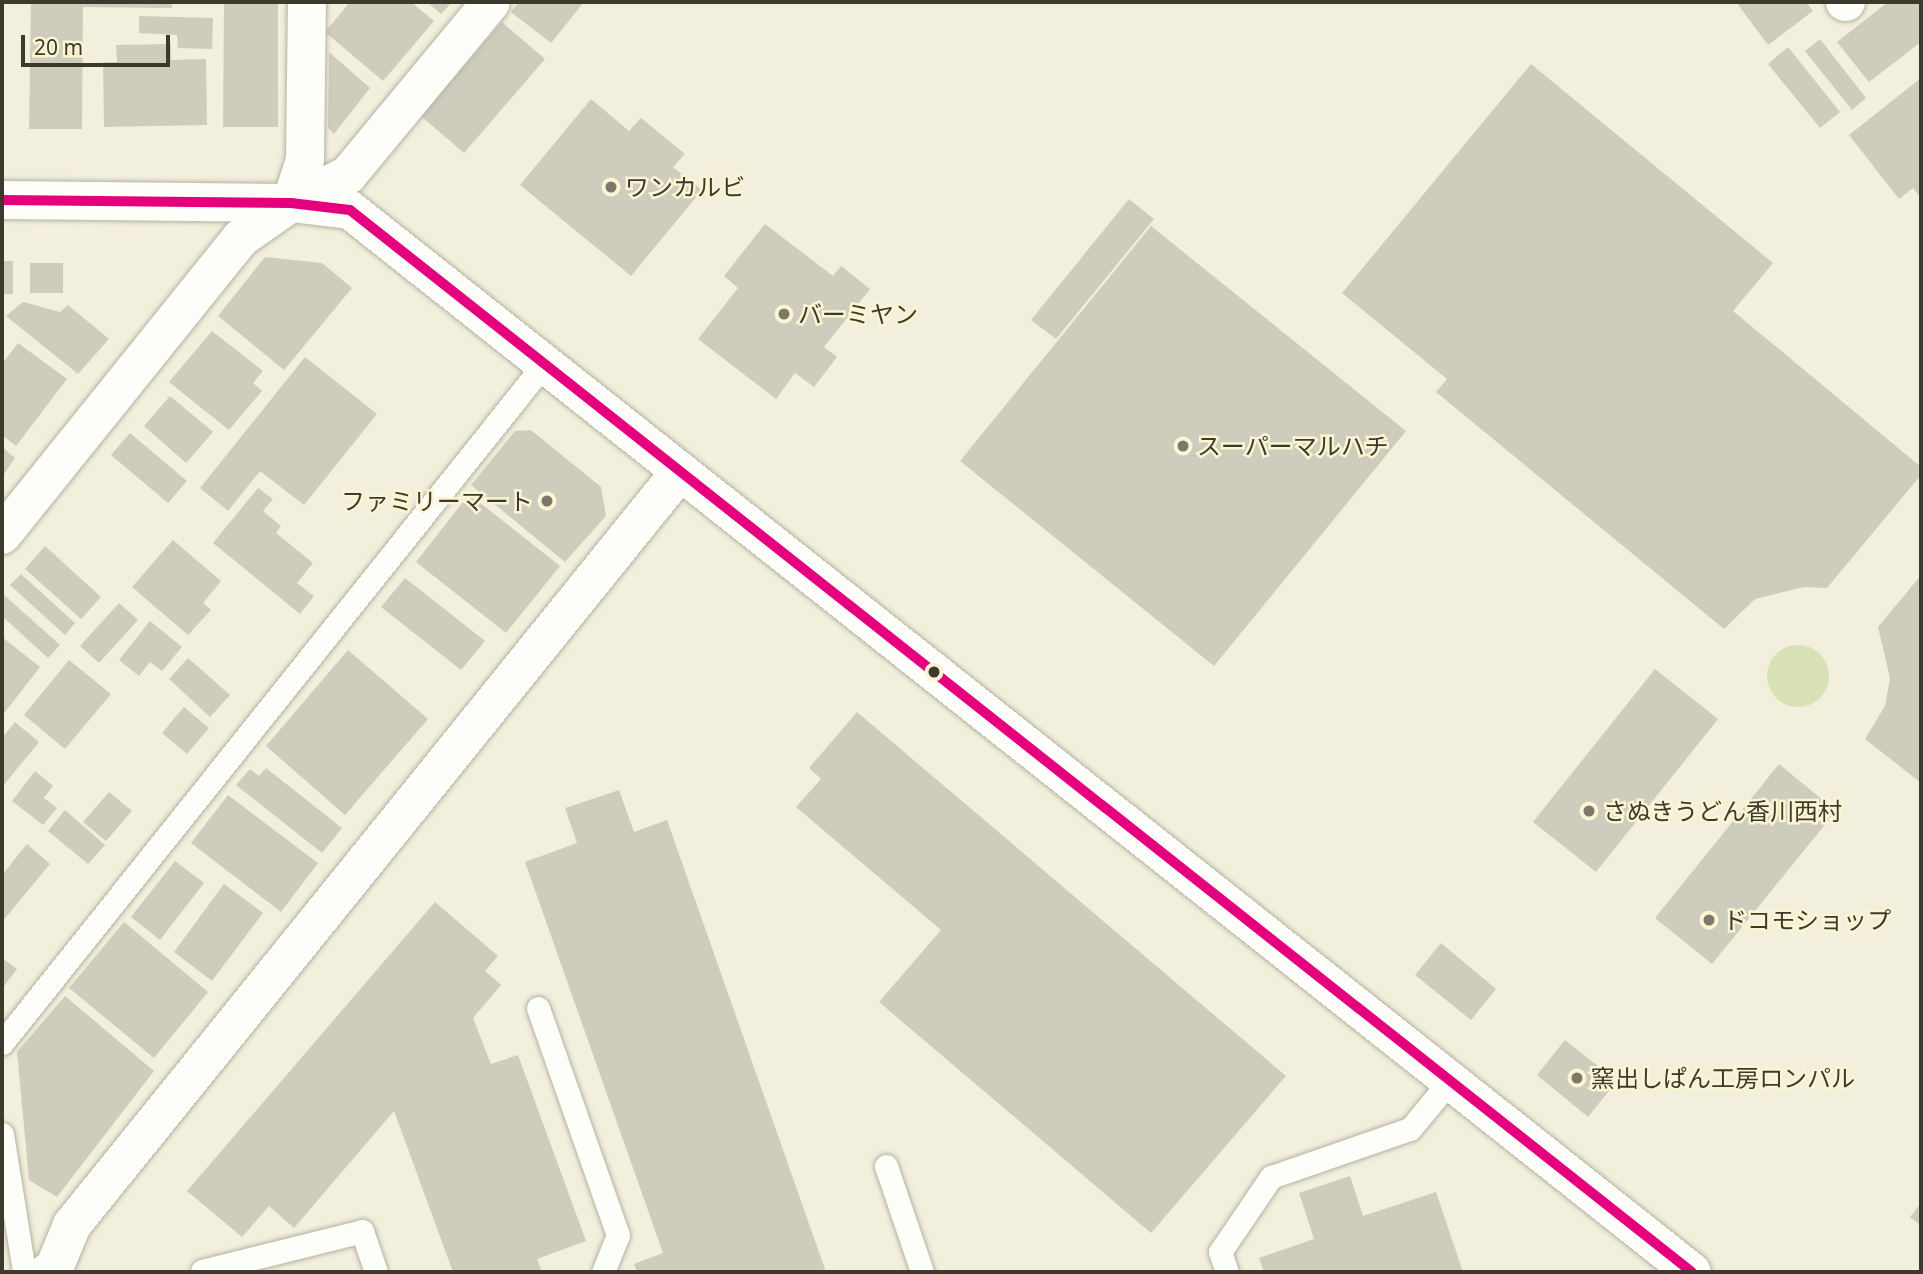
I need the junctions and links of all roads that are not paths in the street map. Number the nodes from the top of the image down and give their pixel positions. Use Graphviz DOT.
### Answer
graph roads {
  1 [pos="307,2"];
  2 [pos="491,2"];
  3 [pos="2,200"];
  4 [pos="292,203"];
  5 [pos="544,364"];
  6 [pos="679,473"];
  7 [pos="2,535"];
  8 [pos="538,1008"];
  9 [pos="2,1043"];
  10 [pos="1450,1081"];
  11 [pos="2,1134"];
  12 [pos="886,1166"];
  13 [pos="202,1271"];
  14 [pos="24,1272"];
  15 [pos="48,1272"];
  16 [pos="53,1272"];
  17 [pos="376,1272"];
  18 [pos="603,1272"];
  19 [pos="922,1272"];
  20 [pos="1227,1272"];
  21 [pos="1692,1272"];
  1 -- 4 [label="street"];
  2 -- 4 [label="street"];
  3 -- 4 [label="street"];
  4 -- 5 [label="street"];
  4 -- 7 [label="street"];
  5 -- 6 [label="street"];
  5 -- 9 [label="lane"];
  6 -- 10 [label="street"];
  6 -- 16 [label="street"];
  8 -- 18 [label="lane"];
  10 -- 20 [label="lane"];
  10 -- 21 [label="street"];
  11 -- 14 [label="lane"];
  12 -- 19 [label="lane"];
  13 -- 17 [label="lane"];
  15 -- 16 [label="street"];
}
